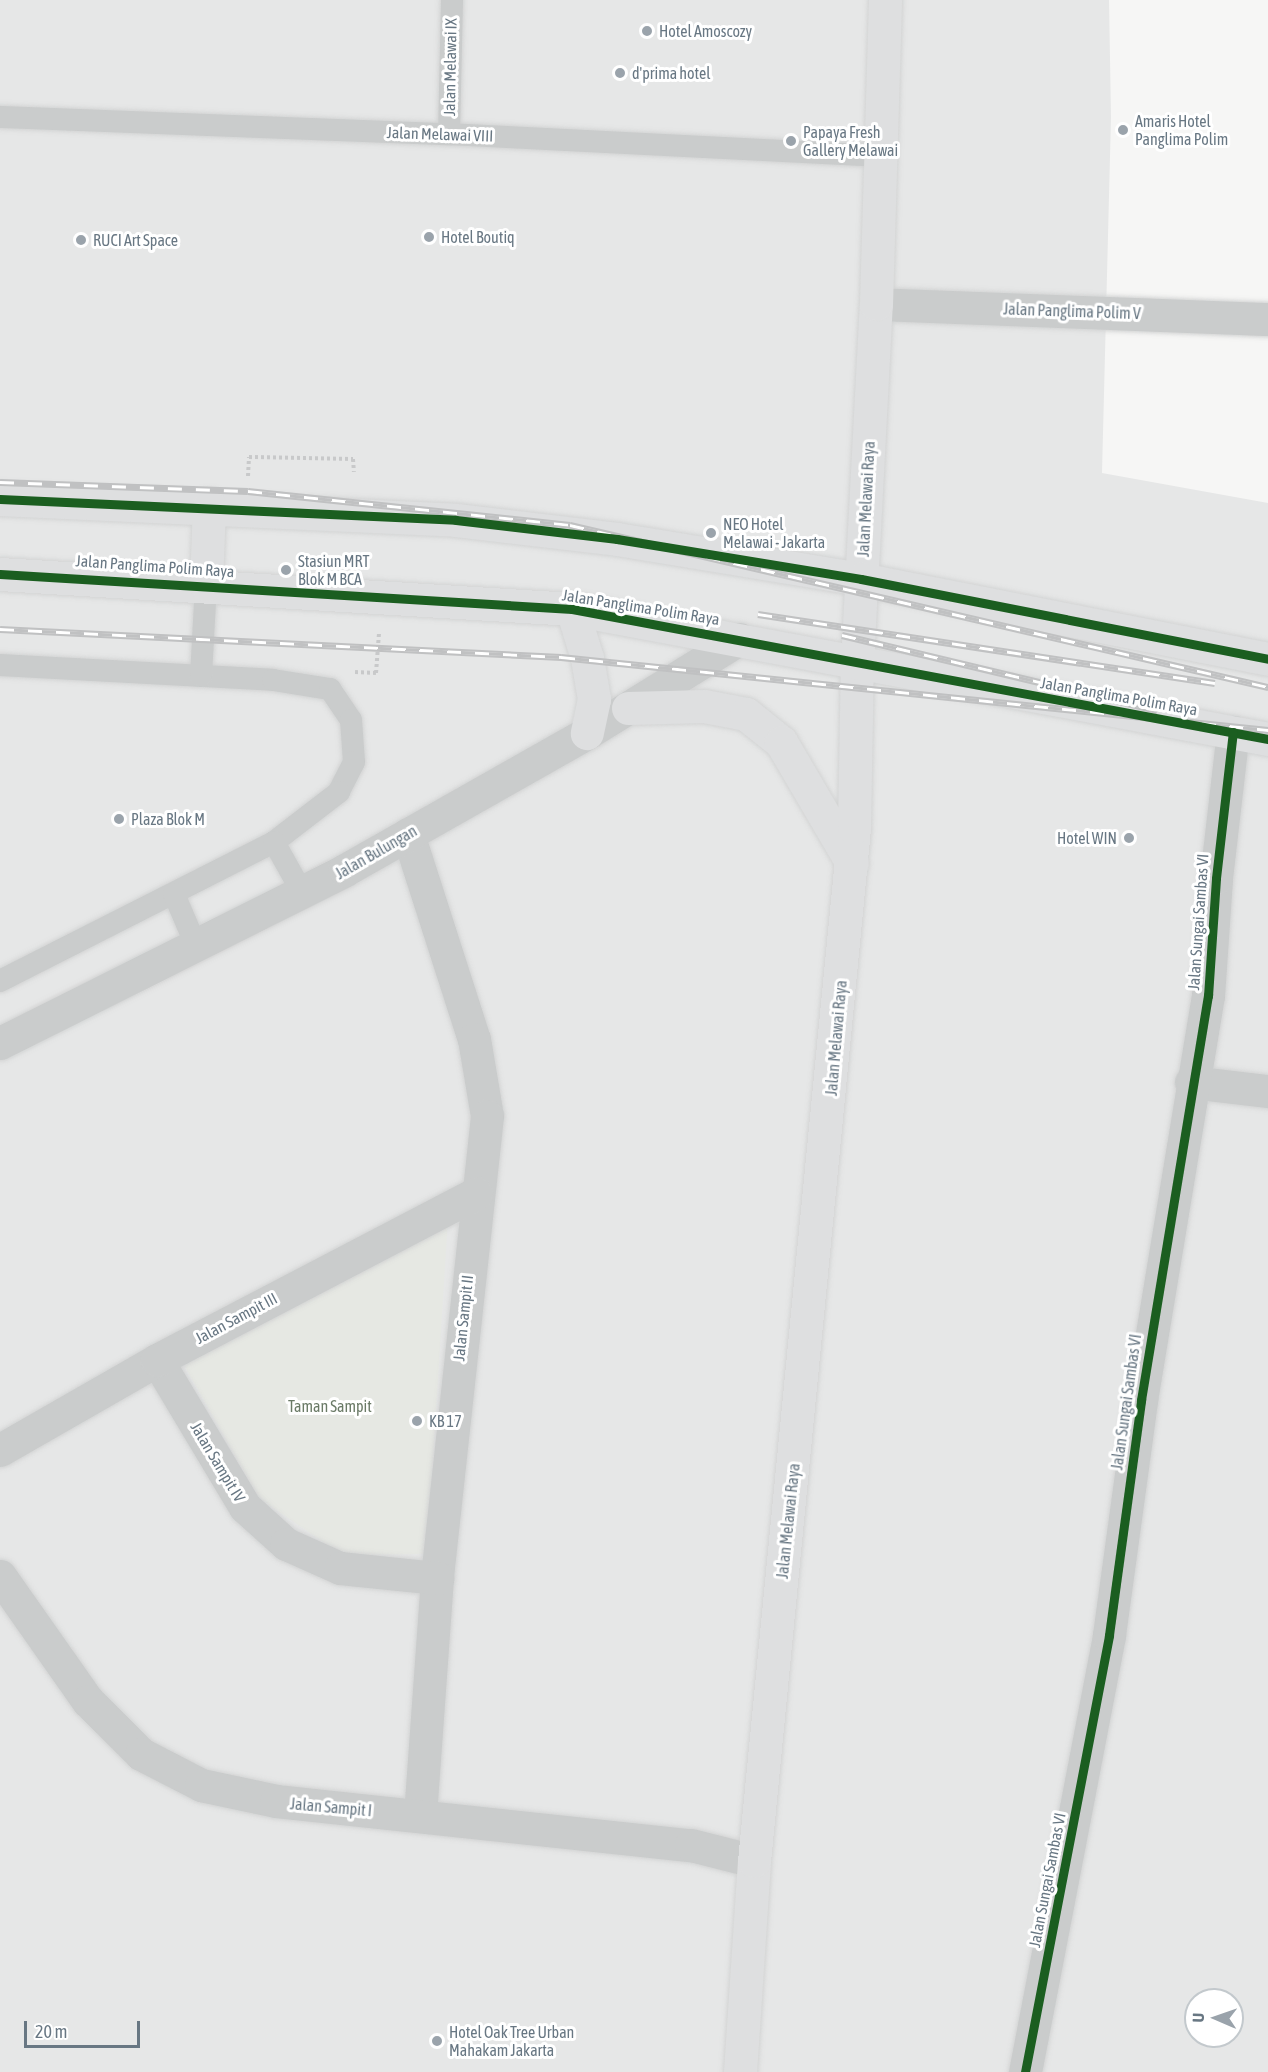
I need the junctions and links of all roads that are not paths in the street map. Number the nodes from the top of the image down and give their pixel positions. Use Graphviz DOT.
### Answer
graph roads {
  1 [pos="452,0"];
  2 [pos="885,0"];
  3 [pos="0,117"];
  4 [pos="449,134"];
  5 [pos="880,156"];
  6 [pos="876,304"];
  7 [pos="1268,319"];
  8 [pos="0,499"];
  9 [pos="209,505"];
  10 [pos="0,574"];
  11 [pos="861,579"];
  12 [pos="206,584"];
  13 [pos="572,609"];
  14 [pos="739,639"];
  15 [pos="1268,659"];
  16 [pos="857,663"];
  17 [pos="0,665"];
  18 [pos="201,676"];
  19 [pos="628,708"];
  20 [pos="1233,732"];
  21 [pos="587,733"];
  22 [pos="1268,739"];
  23 [pos="408,834"];
  24 [pos="274,842"];
  25 [pos="852,863"];
  26 [pos="302,892"];
  27 [pos="174,894"];
  28 [pos="197,948"];
  29 [pos="0,981"];
  30 [pos="0,1043"];
  31 [pos="1191,1082"];
  32 [pos="1268,1091"];
  33 [pos="476,1193"];
  34 [pos="157,1360"];
  35 [pos="0,1450"];
  36 [pos="0,1576"];
  37 [pos="437,1578"];
  38 [pos="420,1814"];
  39 [pos="754,1861"];
  40 [pos="740,2072"];
  41 [pos="1025,2072"];
  1 -- 4 [label="lane, Jalan Melawai IX"];
  2 -- 5 [label="main road, Jalan Melawai Raya"];
  3 -- 4 [label="lane, Jalan Melawai VIII"];
  4 -- 5 [label="lane, Jalan Melawai VIII"];
  5 -- 6 [label="main road, Jalan Melawai Raya"];
  6 -- 7 [label="street, Jalan Panglima Polim V"];
  6 -- 11 [label="main road, Jalan Melawai Raya"];
  8 -- 9 [label="main road"];
  9 -- 11 [label="main road"];
  9 -- 12 [label="main road"];
  10 -- 12 [label="main road, Jalan Panglima Polim Raya"];
  11 -- 15 [label="main road"];
  11 -- 16 [label="main road, Jalan Melawai Raya"];
  12 -- 13 [label="main road, Jalan Panglima Polim Raya"];
  12 -- 18 [label="lane"];
  13 -- 14 [label="main road, Jalan Panglima Polim Raya"];
  13 -- 21 [label="main road"];
  14 -- 16 [label="main road, Jalan Panglima Polim Raya"];
  14 -- 19 [label="street, Jalan Bulungan"];
  16 -- 20 [label="main road, Jalan Panglima Polim Raya"];
  16 -- 25 [label="main road, Jalan Melawai Raya"];
  17 -- 18 [label="lane"];
  18 -- 24 [label="lane"];
  19 -- 21 [label="street, Jalan Bulungan"];
  19 -- 25 [label="main road"];
  20 -- 22 [label="main road, Jalan Panglima Polim Raya"];
  20 -- 31 [label="street, Jalan Sungai Sambas VI"];
  21 -- 23 [label="street, Jalan Bulungan"];
  23 -- 26 [label="street, Jalan Bulungan"];
  23 -- 33 [label="street, Jalan Sampit II"];
  24 -- 26 [label="lane"];
  24 -- 27 [label="lane"];
  25 -- 39 [label="main road, Jalan Melawai Raya"];
  26 -- 28 [label="street, Jalan Bulungan"];
  27 -- 28 [label="lane"];
  27 -- 29 [label="lane"];
  28 -- 30 [label="street, Jalan Bulungan"];
  31 -- 32 [label="street"];
  31 -- 41 [label="street, Jalan Sungai Sambas VI"];
  33 -- 34 [label="street, Jalan Sampit III"];
  33 -- 37 [label="street, Jalan Sampit II"];
  34 -- 35 [label="street, Jalan Sampit III"];
  34 -- 37 [label="street, Jalan Sampit IV"];
  36 -- 38 [label="street, Jalan Sampit I"];
  37 -- 38 [label="street, Jalan Sampit II"];
  38 -- 39 [label="street, Jalan Sampit I"];
  39 -- 40 [label="main road, Jalan Melawai Raya"];
}
